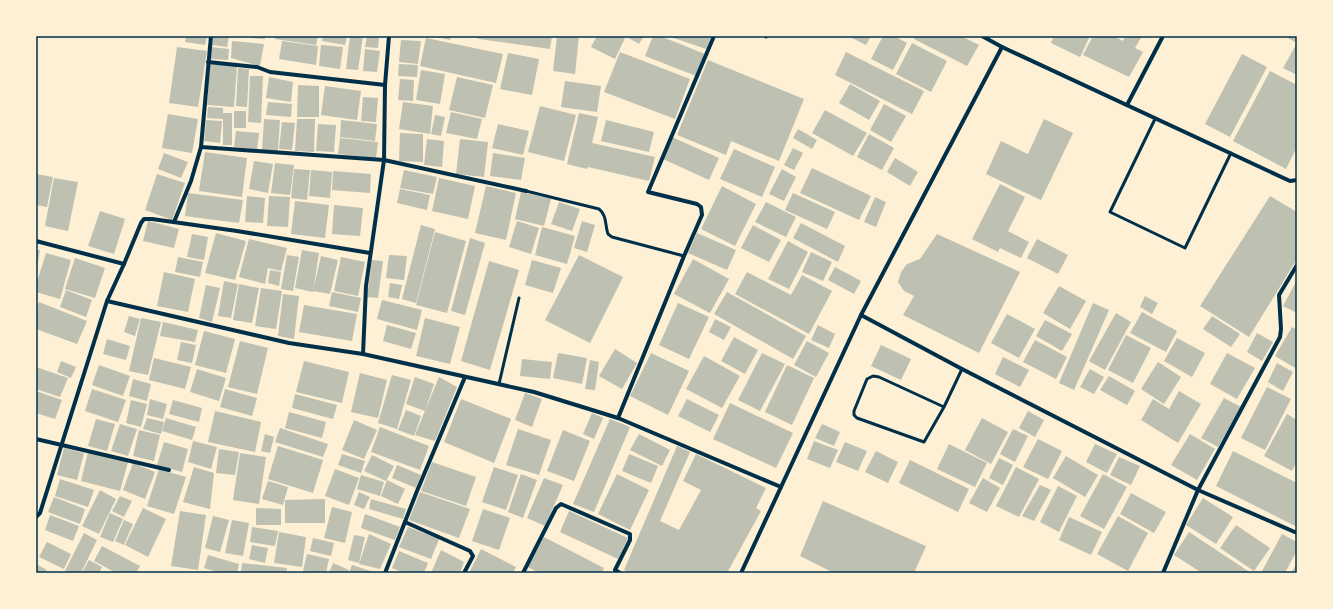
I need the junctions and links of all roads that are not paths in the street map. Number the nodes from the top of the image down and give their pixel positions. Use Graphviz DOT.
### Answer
graph roads {
  1 [pos="211,36"];
  2 [pos="389,36"];
  3 [pos="714,36"];
  4 [pos="982,36"];
  5 [pos="1163,36"];
  6 [pos="1002,47"];
  7 [pos="208,62"];
  8 [pos="385,85"];
  9 [pos="1127,105"];
  10 [pos="1156,119"];
  11 [pos="201,147"];
  12 [pos="1231,153"];
  13 [pos="384,160"];
  14 [pos="1297,180"];
  15 [pos="526,191"];
  16 [pos="174,222"];
  17 [pos="36,241"];
  18 [pos="370,253"];
  19 [pos="684,256"];
  20 [pos="124,264"];
  21 [pos="1297,265"];
  22 [pos="519,298"];
  23 [pos="107,301"];
  24 [pos="861,315"];
  25 [pos="363,354"];
  26 [pos="962,369"];
  27 [pos="464,377"];
  28 [pos="499,384"];
  29 [pos="944,407"];
  30 [pos="618,418"];
  31 [pos="36,439"];
  32 [pos="61,445"];
  33 [pos="169,470"];
  34 [pos="781,487"];
  35 [pos="1198,490"];
  36 [pos="36,517"];
  37 [pos="405,522"];
  38 [pos="1297,533"];
  39 [pos="614,572"];
  40 [pos="385,573"];
  41 [pos="464,573"];
  42 [pos="523,573"];
  43 [pos="620,573"];
  44 [pos="741,573"];
  45 [pos="1163,573"];
  1 -- 7 [label="street"];
  2 -- 8 [label="street"];
  3 -- 19 [label="street"];
  4 -- 6 [label="street"];
  5 -- 9 [label="street"];
  6 -- 9 [label="street"];
  6 -- 24 [label="street"];
  7 -- 8 [label="street"];
  7 -- 11 [label="street"];
  8 -- 13 [label="street"];
  9 -- 10 [label="street"];
  10 -- 12 [label="street"];
  10 -- 12 [label="lane"];
  11 -- 13 [label="street"];
  11 -- 16 [label="street"];
  12 -- 14 [label="street"];
  13 -- 15 [label="street"];
  13 -- 18 [label="street"];
  15 -- 19 [label="lane"];
  16 -- 18 [label="street"];
  16 -- 20 [label="street"];
  17 -- 20 [label="street"];
  18 -- 25 [label="street"];
  19 -- 30 [label="street"];
  20 -- 23 [label="street"];
  21 -- 35 [label="street"];
  22 -- 28 [label="lane"];
  23 -- 25 [label="street"];
  23 -- 32 [label="street"];
  24 -- 26 [label="street"];
  24 -- 34 [label="street"];
  25 -- 27 [label="street"];
  26 -- 29 [label="lane"];
  26 -- 35 [label="street"];
  27 -- 28 [label="street"];
  27 -- 37 [label="street"];
  28 -- 30 [label="street"];
  29 -- 29 [label="lane"];
  30 -- 34 [label="street"];
  31 -- 32 [label="street"];
  32 -- 33 [label="street"];
  32 -- 36 [label="street"];
  34 -- 44 [label="street"];
  35 -- 38 [label="street"];
  35 -- 45 [label="street"];
  37 -- 40 [label="street"];
  37 -- 41 [label="street"];
  39 -- 42 [label="street"];
  39 -- 43 [label="street"];
}
